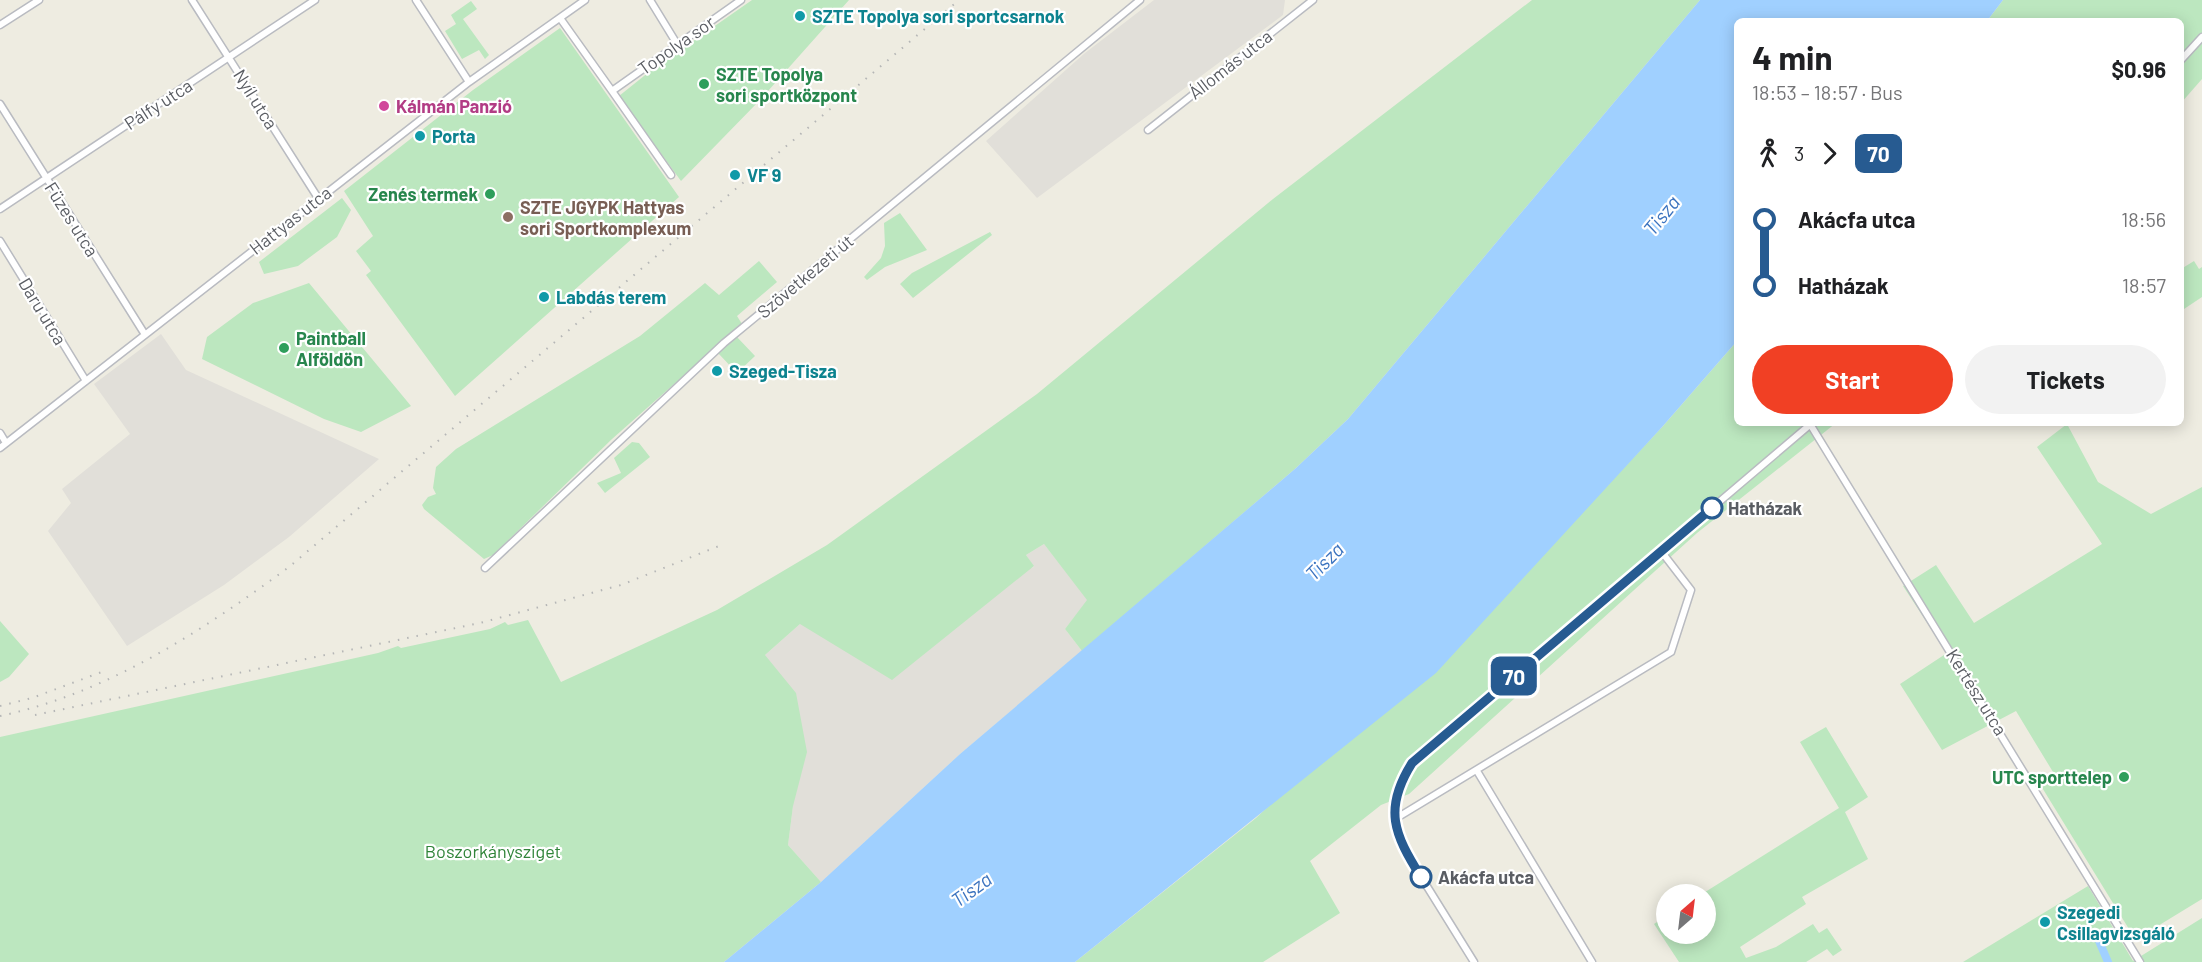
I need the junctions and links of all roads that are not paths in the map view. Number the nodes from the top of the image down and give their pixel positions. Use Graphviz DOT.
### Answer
graph roads {
  1 [pos="39,0"];
  2 [pos="192,0"];
  3 [pos="315,0"];
  4 [pos="416,0"];
  5 [pos="585,0"];
  6 [pos="650,0"];
  7 [pos="741,0"];
  8 [pos="1140,0"];
  9 [pos="1297,0"];
  10 [pos="1313,0"];
  11 [pos="1303,8"];
  12 [pos="561,18"];
  13 [pos="0,24"];
  14 [pos="2202,37"];
  15 [pos="677,44"];
  16 [pos="229,57"];
  17 [pos="2184,57"];
  18 [pos="469,82"];
  19 [pos="612,92"];
  20 [pos="0,104"];
  21 [pos="1148,130"];
  22 [pos="671,175"];
  23 [pos="46,177"];
  24 [pos="318,198"];
  25 [pos="0,209"];
  26 [pos="0,241"];
  27 [pos="144,333"];
  28 [pos="86,381"];
  29 [pos="1809,426"];
  30 [pos="1812,426"];
  31 [pos="0,433"];
  32 [pos="6,443"];
  33 [pos="0,448"];
  34 [pos="1661,551"];
  35 [pos="486,568"];
  36 [pos="1477,771"];
  37 [pos="1395,819"];
  38 [pos="1474,962"];
  39 [pos="1592,962"];
  40 [pos="2140,962"];
  1 -- 13 [label="street"];
  2 -- 16 [label="street, Nyíl utca"];
  3 -- 16 [label="street, Pálfy utca"];
  4 -- 18 [label="street"];
  5 -- 12 [label="street, Hattyas utca"];
  6 -- 15 [label="street"];
  7 -- 15 [label="street, Topolya sor"];
  8 -- 35 [label="street, Szövetkezeti út"];
  9 -- 11 [label="street"];
  10 -- 11 [label="street, Állomás utca"];
  11 -- 21 [label="street, Állomás utca"];
  12 -- 18 [label="street, Hattyas utca"];
  12 -- 19 [label="street"];
  14 -- 17 [label="street"];
  15 -- 19 [label="street, Topolya sor"];
  16 -- 23 [label="street, Pálfy utca"];
  16 -- 24 [label="street, Nyíl utca"];
  18 -- 24 [label="street, Hattyas utca"];
  19 -- 22 [label="street"];
  20 -- 23 [label="street, Füzes utca"];
  23 -- 25 [label="street, Pálfy utca"];
  23 -- 27 [label="street, Füzes utca"];
  24 -- 27 [label="street, Hattyas utca"];
  26 -- 28 [label="street, Daru utca"];
  27 -- 28 [label="street, Hattyas utca"];
  28 -- 32 [label="street, Hattyas utca"];
  29 -- 34 [label="street"];
  30 -- 40 [label="street, Kertész utca"];
  31 -- 32 [label="street"];
  32 -- 33 [label="street, Hattyas utca"];
  34 -- 36 [label="street"];
  34 -- 37 [label="street"];
  36 -- 37 [label="street"];
  36 -- 39 [label="street"];
  37 -- 38 [label="street"];
}
